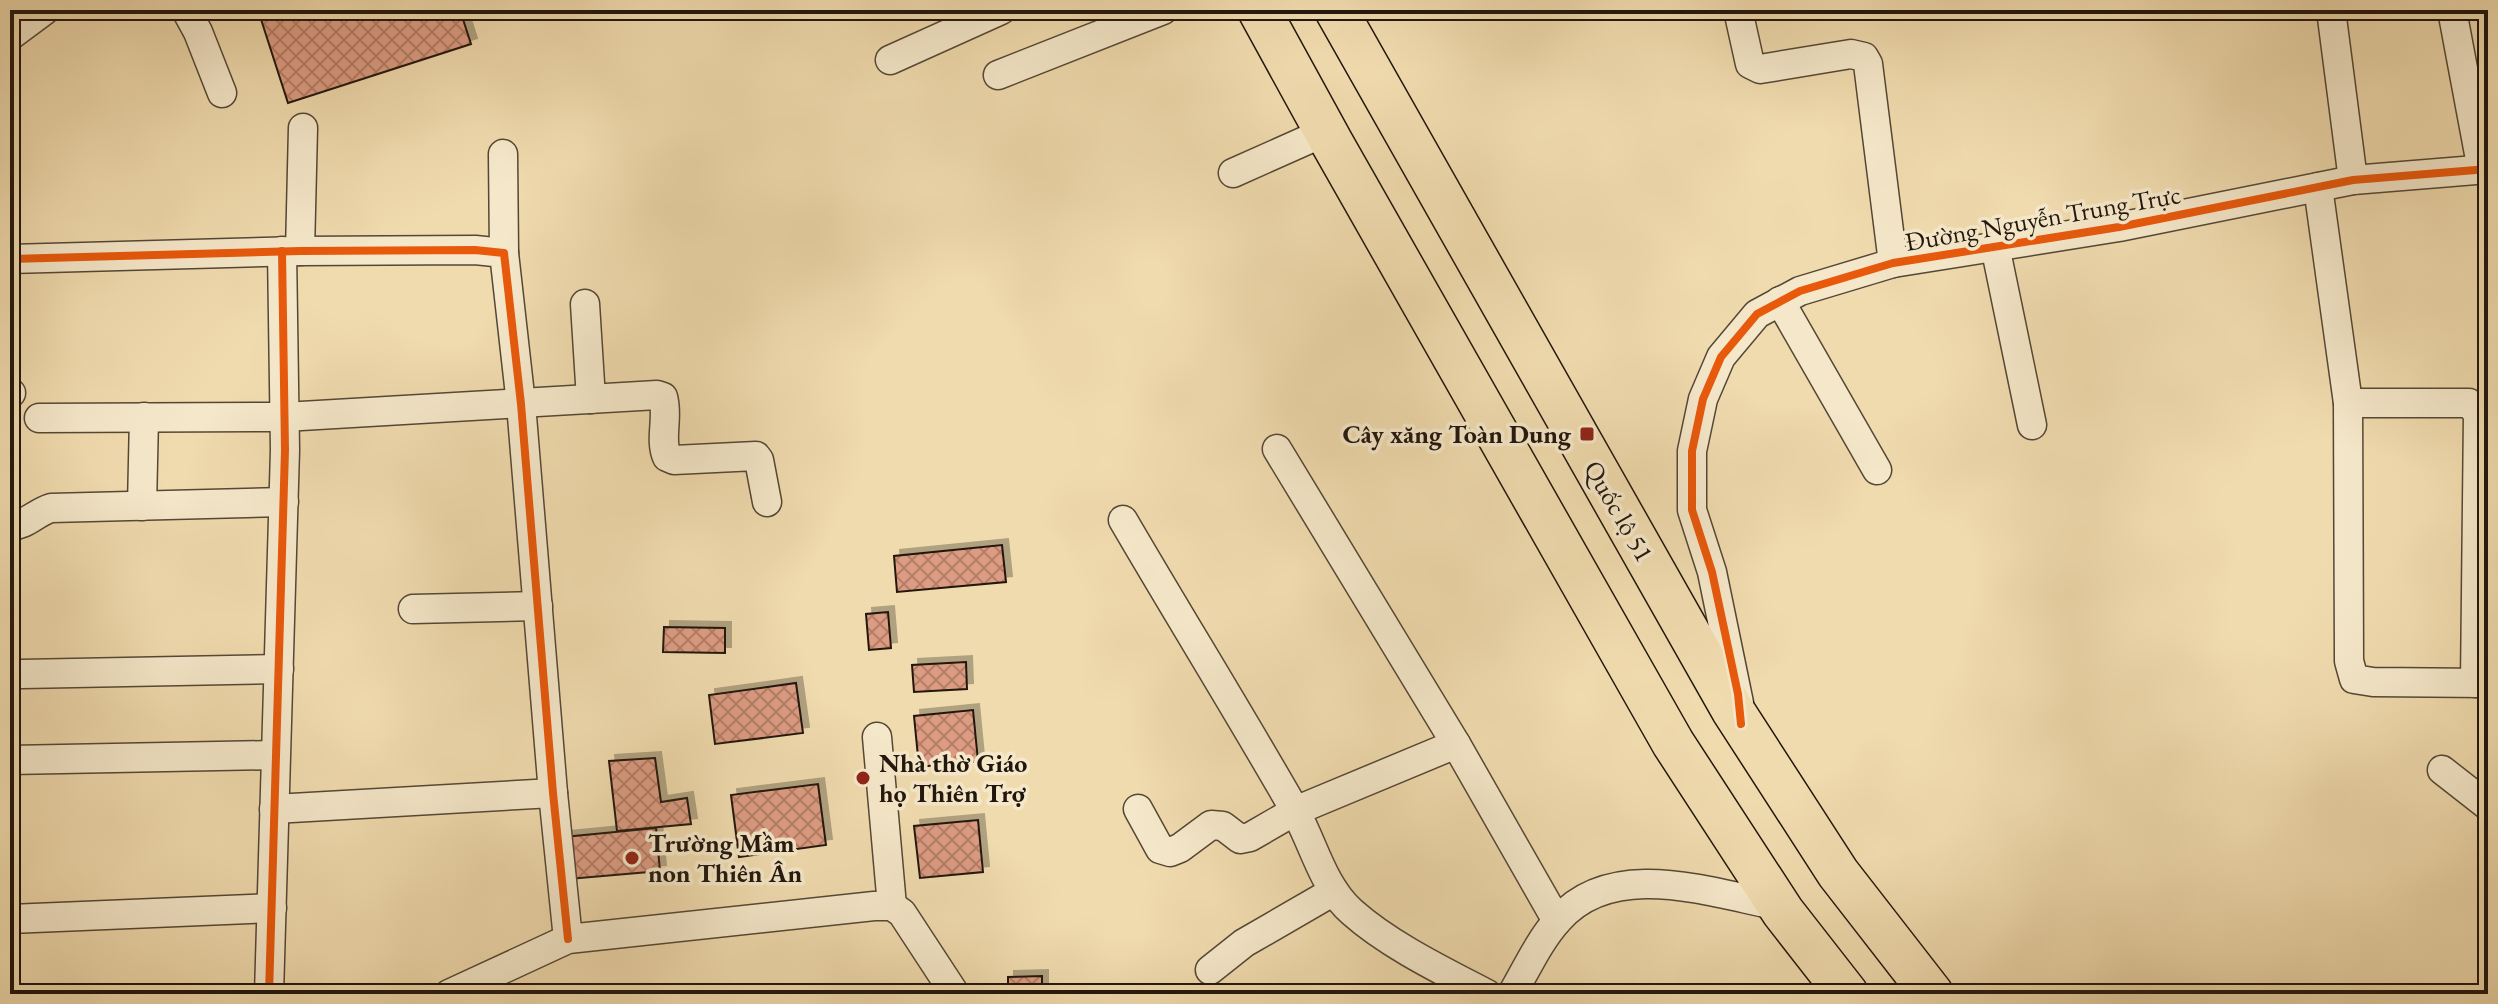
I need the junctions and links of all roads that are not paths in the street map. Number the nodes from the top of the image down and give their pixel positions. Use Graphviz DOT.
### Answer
graph roads {
  1 [pos="45,10"];
  2 [pos="186,10"];
  3 [pos="1001,10"];
  4 [pos="1163,10"];
  5 [pos="1259,10"];
  6 [pos="1336,10"];
  7 [pos="1738,10"];
  8 [pos="2331,10"];
  9 [pos="2452,10"];
  10 [pos="10,36"];
  11 [pos="890,60"];
  12 [pos="998,75"];
  13 [pos="222,93"];
  14 [pos="303,128"];
  15 [pos="1325,132"];
  16 [pos="503,154"];
  17 [pos="2485,170"];
  18 [pos="1233,173"];
  19 [pos="2353,180"];
  20 [pos="2318,187"];
  21 [pos="1995,246"];
  22 [pos="291,251"];
  23 [pos="504,253"];
  24 [pos="10,259"];
  25 [pos="1893,263"];
  26 [pos="1780,301"];
  27 [pos="585,304"];
  28 [pos="591,399"];
  29 [pos="2348,403"];
  30 [pos="521,404"];
  31 [pos="144,417"];
  32 [pos="284,417"];
  33 [pos="39,418"];
  34 [pos="2032,425"];
  35 [pos="1277,449"];
  36 [pos="1877,470"];
  37 [pos="284,502"];
  38 [pos="767,502"];
  39 [pos="142,506"];
  40 [pos="1123,520"];
  41 [pos="10,526"];
  42 [pos="2482,552"];
  43 [pos="538,606"];
  44 [pos="413,609"];
  45 [pos="279,669"];
  46 [pos="22,674"];
  47 [pos="2482,683"];
  48 [pos="1741,724"];
  49 [pos="877,737"];
  50 [pos="1456,744"];
  51 [pos="275,755"];
  52 [pos="10,760"];
  53 [pos="2442,770"];
  54 [pos="553,793"];
  55 [pos="2488,806"];
  56 [pos="274,809"];
  57 [pos="1138,809"];
  58 [pos="1295,811"];
  59 [pos="1334,891"];
  60 [pos="892,906"];
  61 [pos="1780,906"];
  62 [pos="272,908"];
  63 [pos="10,919"];
  64 [pos="1557,921"];
  65 [pos="568,939"];
  66 [pos="1210,970"];
  67 [pos="269,994"];
  68 [pos="449,994"];
  69 [pos="955,994"];
  70 [pos="1487,994"];
  71 [pos="1512,994"];
  72 [pos="1847,994"];
  73 [pos="1932,994"];
  1 -- 10 [label="street"];
  2 -- 13 [label="street"];
  3 -- 11 [label="street"];
  4 -- 12 [label="street"];
  5 -- 15 [label="highway"];
  6 -- 48 [label="highway, Quốc lộ 51"];
  7 -- 25 [label="street"];
  8 -- 19 [label="street"];
  9 -- 17 [label="street"];
  14 -- 22 [label="street"];
  15 -- 18 [label="street"];
  15 -- 61 [label="highway"];
  16 -- 23 [label="street"];
  17 -- 19 [label="street, Đường Nguyễn Trung Trực"];
  19 -- 20 [label="street, Đường Nguyễn Trung Trực"];
  20 -- 21 [label="street, Đường Nguyễn Trung Trực"];
  20 -- 29 [label="street"];
  21 -- 25 [label="street, Đường Nguyễn Trung Trực"];
  21 -- 34 [label="street"];
  22 -- 23 [label="street"];
  22 -- 24 [label="street"];
  22 -- 32 [label="street"];
  23 -- 30 [label="street"];
  25 -- 26 [label="street, Đường Nguyễn Trung Trực"];
  26 -- 36 [label="street"];
  26 -- 48 [label="street, Đường Nguyễn Trung Trực"];
  27 -- 28 [label="street"];
  28 -- 30 [label="street"];
  28 -- 38 [label="street"];
  29 -- 42 [label="street"];
  29 -- 47 [label="street"];
  30 -- 32 [label="street"];
  30 -- 43 [label="street"];
  31 -- 32 [label="street"];
  31 -- 33 [label="street"];
  31 -- 39 [label="street"];
  32 -- 37 [label="street"];
  35 -- 50 [label="street"];
  37 -- 39 [label="street"];
  37 -- 45 [label="street"];
  39 -- 41 [label="street"];
  40 -- 58 [label="street"];
  42 -- 47 [label="street"];
  43 -- 44 [label="street"];
  43 -- 54 [label="street"];
  45 -- 46 [label="street"];
  45 -- 51 [label="street"];
  48 -- 73 [label="highway, Quốc lộ 51"];
  49 -- 60 [label="street"];
  50 -- 58 [label="street"];
  50 -- 64 [label="street"];
  51 -- 52 [label="street"];
  51 -- 56 [label="street"];
  53 -- 55 [label="street"];
  54 -- 56 [label="street"];
  54 -- 65 [label="street"];
  56 -- 62 [label="street"];
  57 -- 58 [label="street"];
  58 -- 59 [label="street"];
  59 -- 66 [label="street"];
  59 -- 70 [label="street"];
  60 -- 65 [label="street"];
  60 -- 69 [label="street"];
  61 -- 64 [label="street"];
  61 -- 72 [label="highway"];
  62 -- 63 [label="street"];
  62 -- 67 [label="street"];
  64 -- 71 [label="street"];
  65 -- 68 [label="street"];
}
